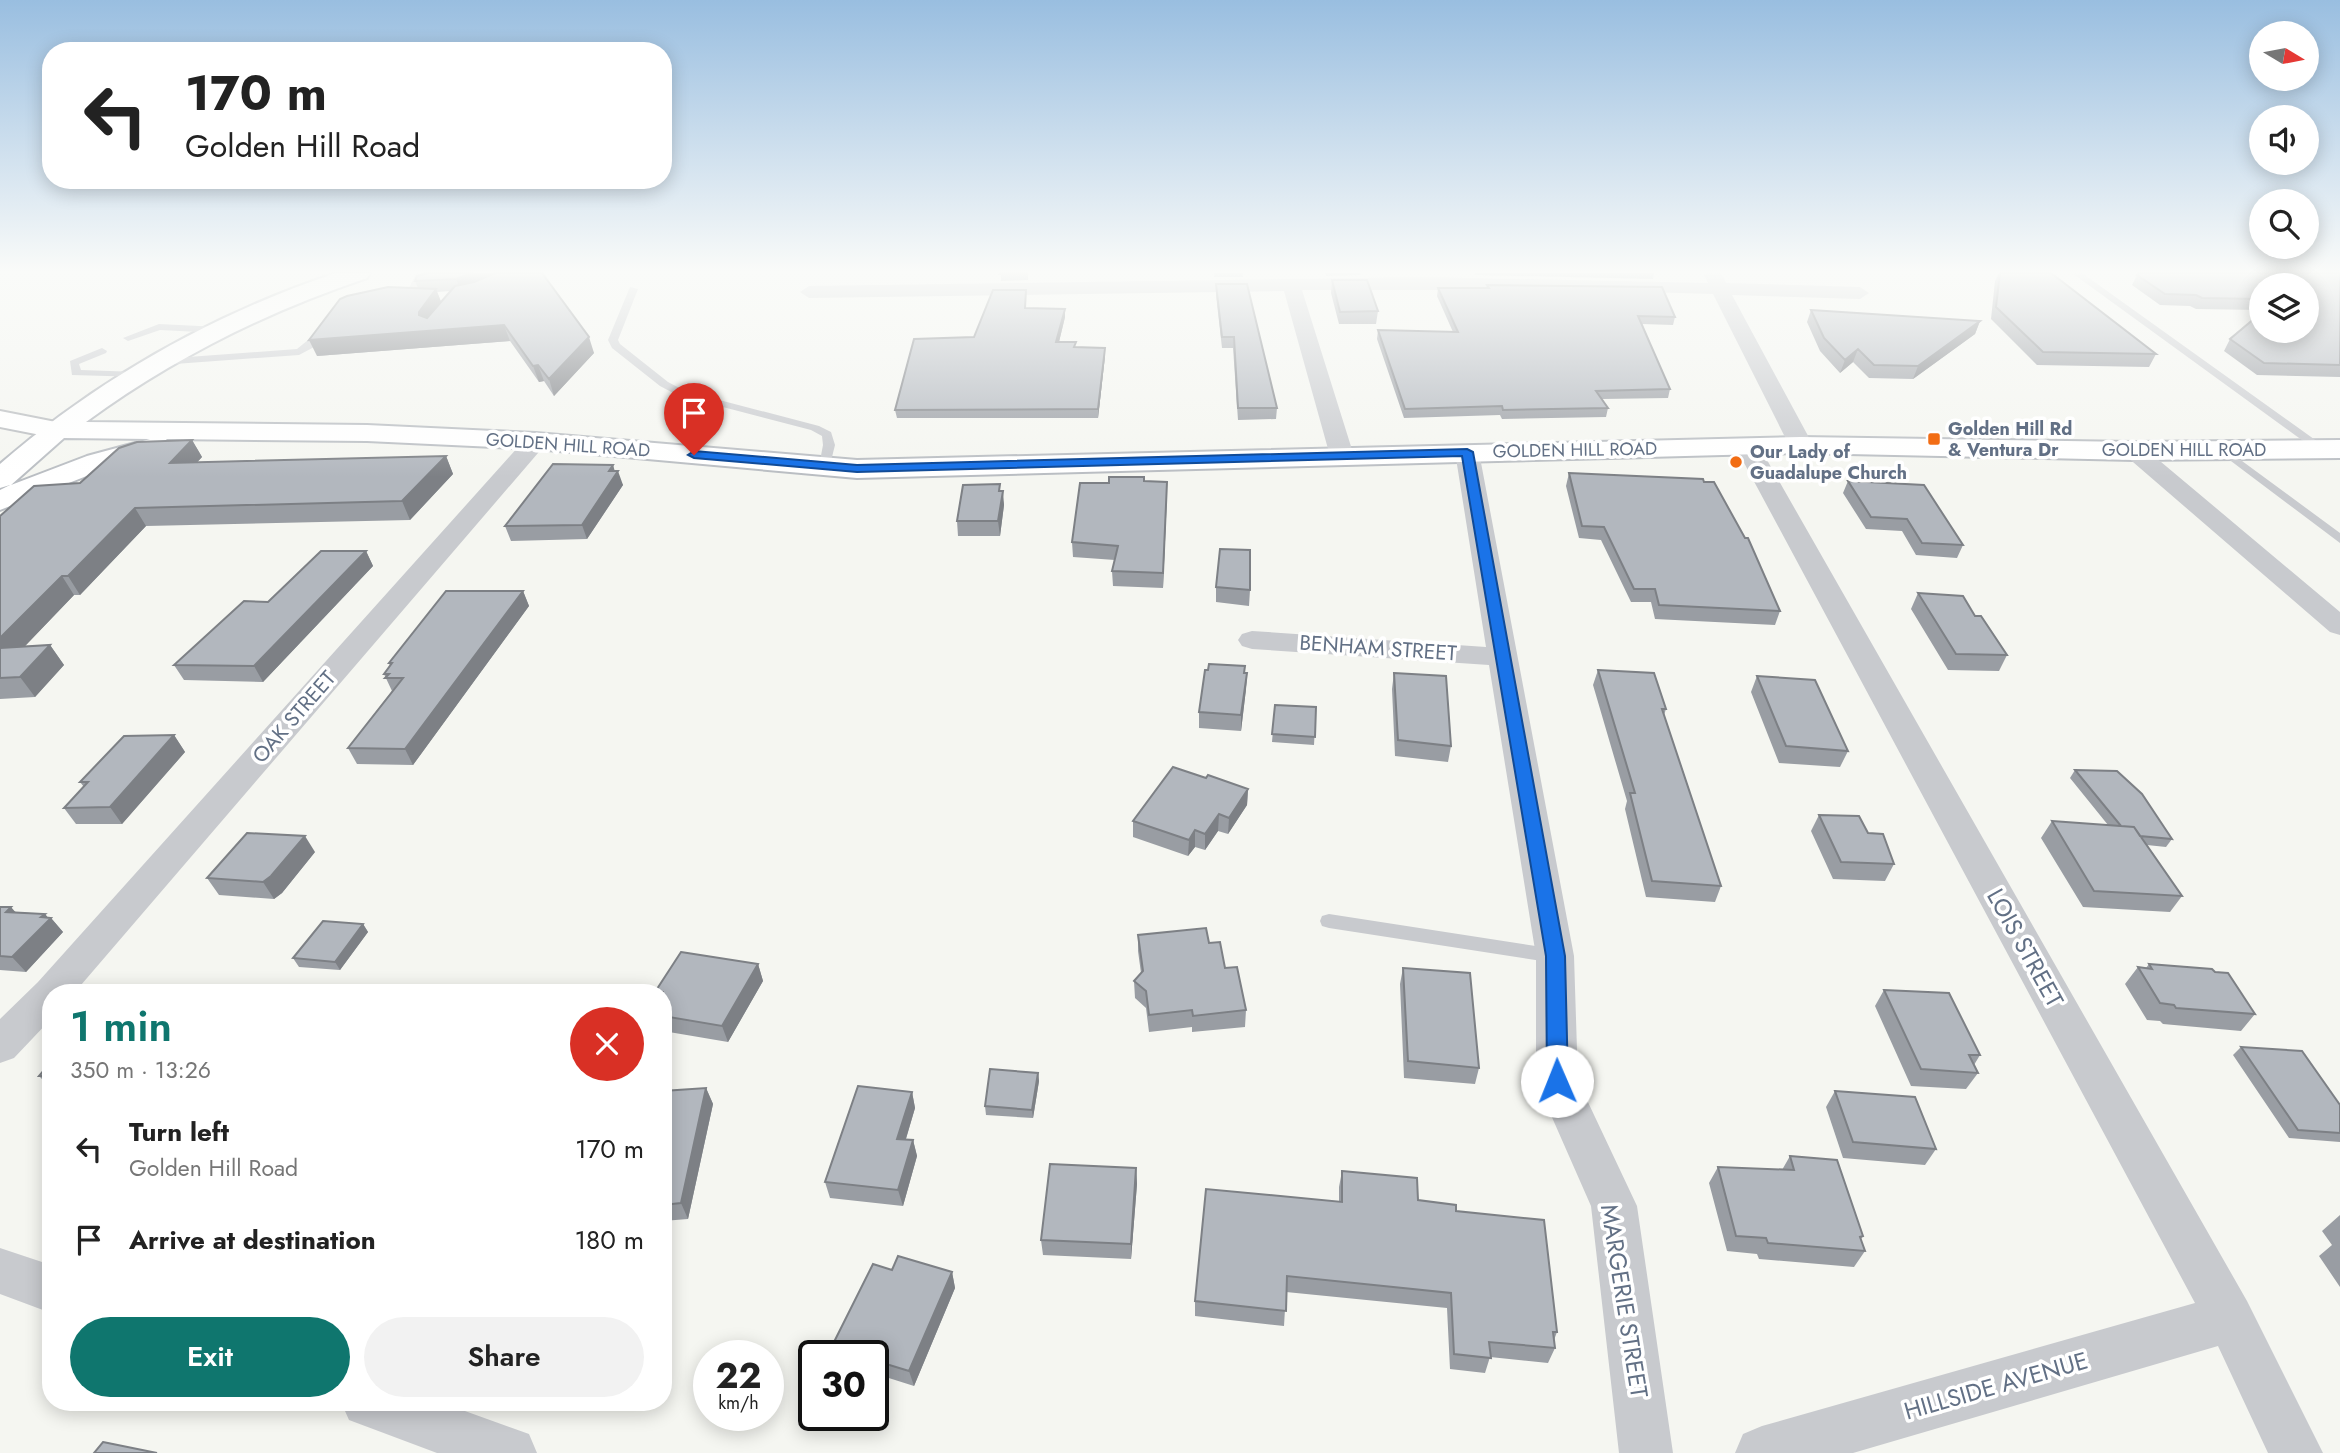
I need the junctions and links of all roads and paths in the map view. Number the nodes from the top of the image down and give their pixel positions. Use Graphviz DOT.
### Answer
graph roads {
  1 [pos="199,341"];
  2 [pos="315,341"];
  3 [pos="613,341"];
  4 [pos="1308,341"];
  5 [pos="1746,341"];
  6 [pos="2174,341"];
  7 [pos="102,351"];
  8 [pos="160,362"];
  9 [pos="138,375"];
  10 [pos="0,419"];
  11 [pos="56,430"];
  12 [pos="257,430"];
  13 [pos="0,436"];
  14 [pos="536,441"];
  15 [pos="1801,445"];
  16 [pos="1747,446"];
  17 [pos="2331,449"];
  18 [pos="2223,450"];
  19 [pos="2134,451"];
  20 [pos="1467,452"];
  21 [pos="1342,456"];
  22 [pos="825,466"];
  23 [pos="0,479"];
  24 [pos="0,501"];
  25 [pos="2340,539"];
  26 [pos="2340,626"];
  27 [pos="1252,640"];
  28 [pos="1503,657"];
  29 [pos="1329,921"];
  30 [pos="1555,956"];
  31 [pos="59,984"];
  32 [pos="42,1002"];
  33 [pos="0,1046"];
  34 [pos="0,1271"];
  35 [pos="42,1286"];
  36 [pos="2230,1318"];
  37 [pos="392,1411"];
  38 [pos="510,1453"];
  39 [pos="1646,1453"];
  40 [pos="1762,1453"];
  41 [pos="2296,1453"];
  1 -- 8 [label="main road"];
  2 -- 8 [label="lane"];
  3 -- 22 [label="lane"];
  4 -- 21 [label="street"];
  5 -- 15 [label="street"];
  6 -- 17 [label="lane"];
  7 -- 9 [label="lane"];
  8 -- 9 [label="main road"];
  9 -- 11 [label="main road"];
  10 -- 11 [label="main road"];
  11 -- 12 [label="main road, GOLDEN HILL ROAD"];
  11 -- 13 [label="main road"];
  11 -- 23 [label="main road"];
  12 -- 14 [label="main road, GOLDEN HILL ROAD"];
  12 -- 24 [label="main road"];
  14 -- 22 [label="main road, GOLDEN HILL ROAD"];
  14 -- 31 [label="street, OAK STREET"];
  15 -- 16 [label="main road, GOLDEN HILL ROAD"];
  15 -- 19 [label="main road, GOLDEN HILL ROAD"];
  16 -- 20 [label="main road, GOLDEN HILL ROAD"];
  16 -- 36 [label="street, LOIS STREET"];
  17 -- 18 [label="main road, GOLDEN HILL ROAD"];
  18 -- 19 [label="main road, GOLDEN HILL ROAD"];
  18 -- 25 [label="lane"];
  19 -- 26 [label="street"];
  20 -- 21 [label="main road, GOLDEN HILL ROAD"];
  20 -- 28 [label="street, MARGERIE STREET"];
  21 -- 22 [label="main road, GOLDEN HILL ROAD"];
  27 -- 28 [label="street, BENHAM STREET"];
  28 -- 30 [label="street, MARGERIE STREET"];
  29 -- 30 [label="lane"];
  30 -- 39 [label="street, MARGERIE STREET"];
  32 -- 33 [label="street, OAK STREET"];
  34 -- 35 [label="street"];
  36 -- 40 [label="street, HILLSIDE AVENUE"];
  36 -- 41 [label="street, LOIS STREET"];
  37 -- 38 [label="street"];
}
